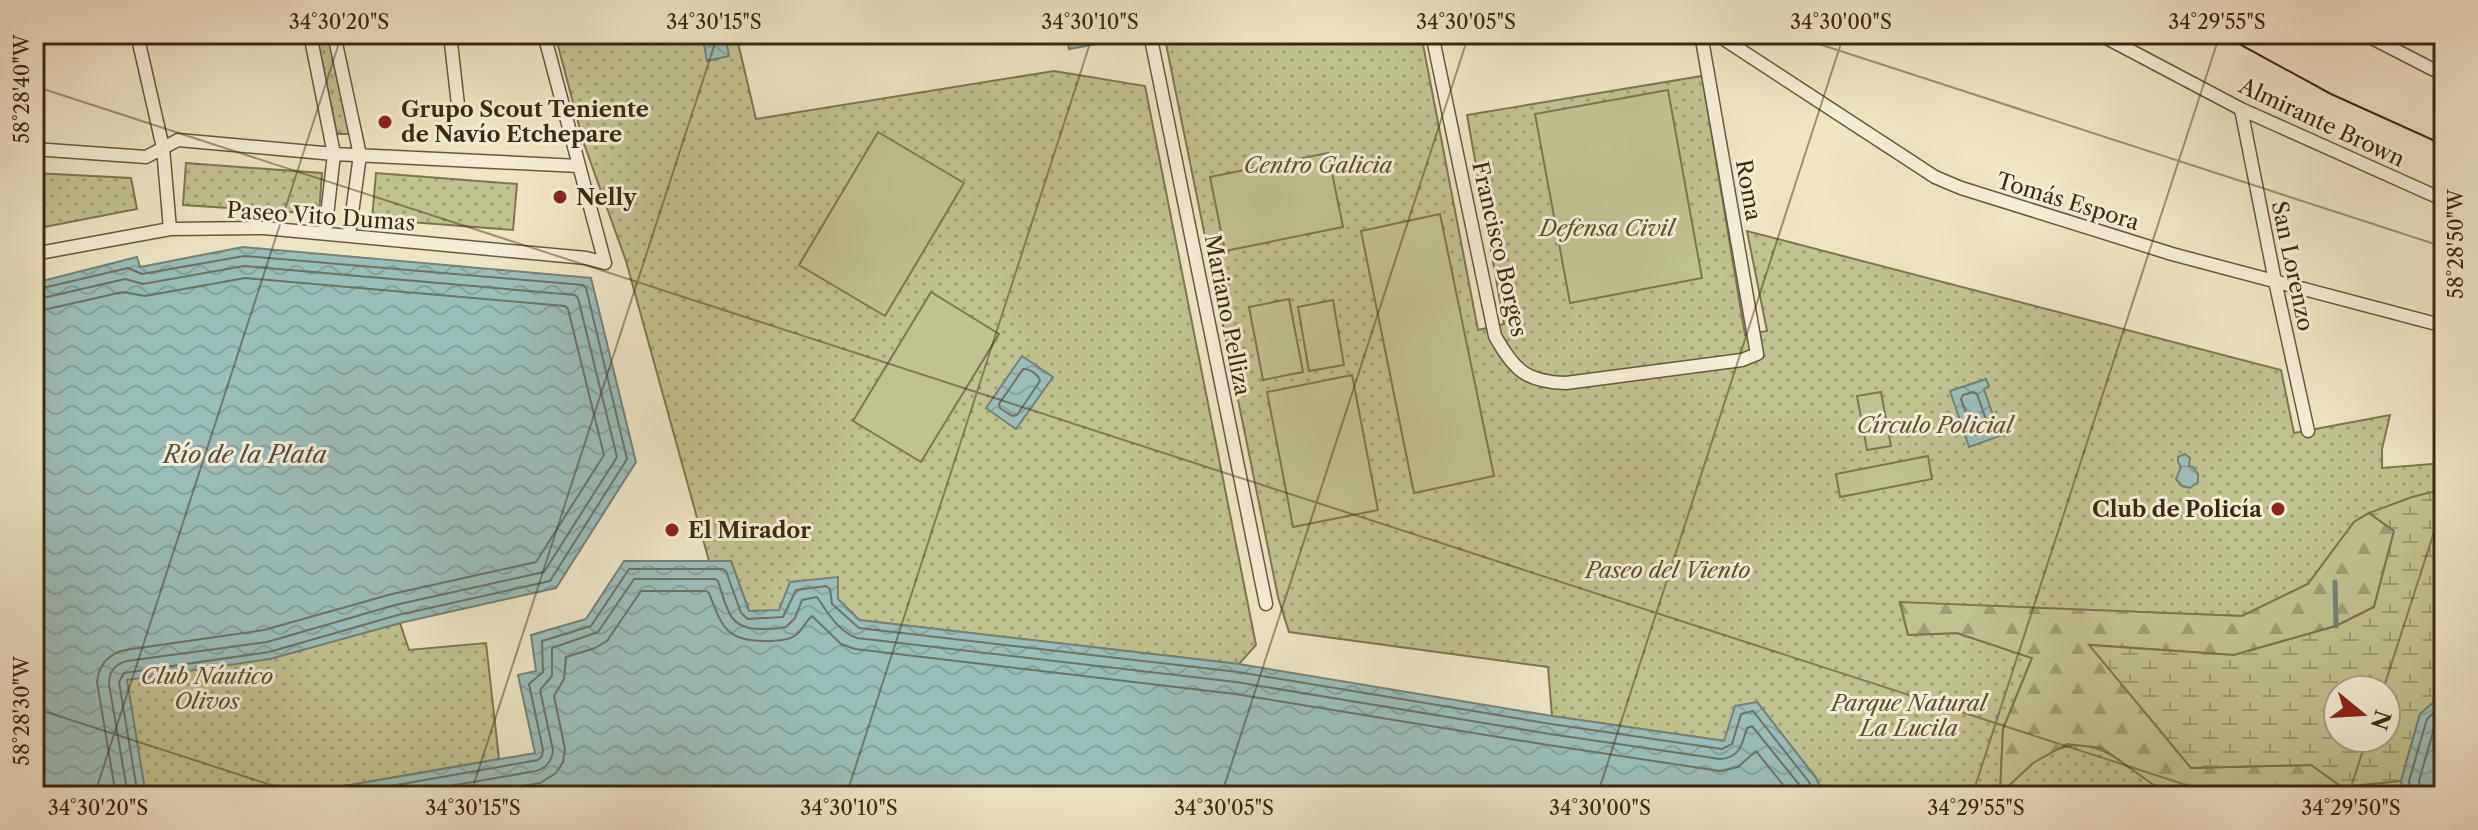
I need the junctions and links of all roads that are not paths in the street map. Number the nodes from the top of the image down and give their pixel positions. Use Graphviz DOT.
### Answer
graph roads {
  1 [pos="137,34"];
  2 [pos="310,34"];
  3 [pos="334,34"];
  4 [pos="450,34"];
  5 [pos="544,34"];
  6 [pos="1150,34"];
  7 [pos="1432,34"];
  8 [pos="1701,34"];
  9 [pos="1716,34"];
  10 [pos="2099,34"];
  11 [pos="2364,34"];
  12 [pos="2444,75"];
  13 [pos="458,105"];
  14 [pos="2241,109"];
  15 [pos="163,148"];
  16 [pos="34,149"];
  17 [pos="334,154"];
  18 [pos="360,155"];
  19 [pos="579,166"];
  20 [pos="2444,200"];
  21 [pos="170,229"];
  22 [pos="325,233"];
  23 [pos="349,235"];
  24 [pos="34,254"];
  25 [pos="2275,281"];
  26 [pos="2444,326"];
  27 [pos="1757,354"];
  28 [pos="2308,431"];
  29 [pos="1266,604"];
  1 -- 15 [label="street"];
  2 -- 17 [label="street"];
  3 -- 18 [label="street"];
  4 -- 13 [label="street"];
  5 -- 19 [label="street"];
  6 -- 29 [label="street, Mariano Pelliza"];
  7 -- 27 [label="street, Francisco Borges"];
  8 -- 27 [label="street, Roma"];
  9 -- 25 [label="street, Tomás Espora"];
  10 -- 14 [label="street, Almirante Brown"];
  11 -- 12 [label="street"];
  14 -- 20 [label="street, Almirante Brown"];
  14 -- 25 [label="street, San Lorenzo"];
  15 -- 16 [label="street"];
  15 -- 17 [label="street"];
  15 -- 21 [label="street"];
  17 -- 18 [label="street"];
  17 -- 22 [label="street"];
  18 -- 19 [label="street"];
  18 -- 23 [label="street"];
  19 -- 23 [label="street, Paseo Vito Dumas"];
  21 -- 22 [label="street, Paseo Vito Dumas"];
  21 -- 24 [label="street, Paseo Vito Dumas"];
  22 -- 23 [label="street, Paseo Vito Dumas"];
  25 -- 26 [label="street, Tomás Espora"];
  25 -- 28 [label="street, San Lorenzo"];
}
